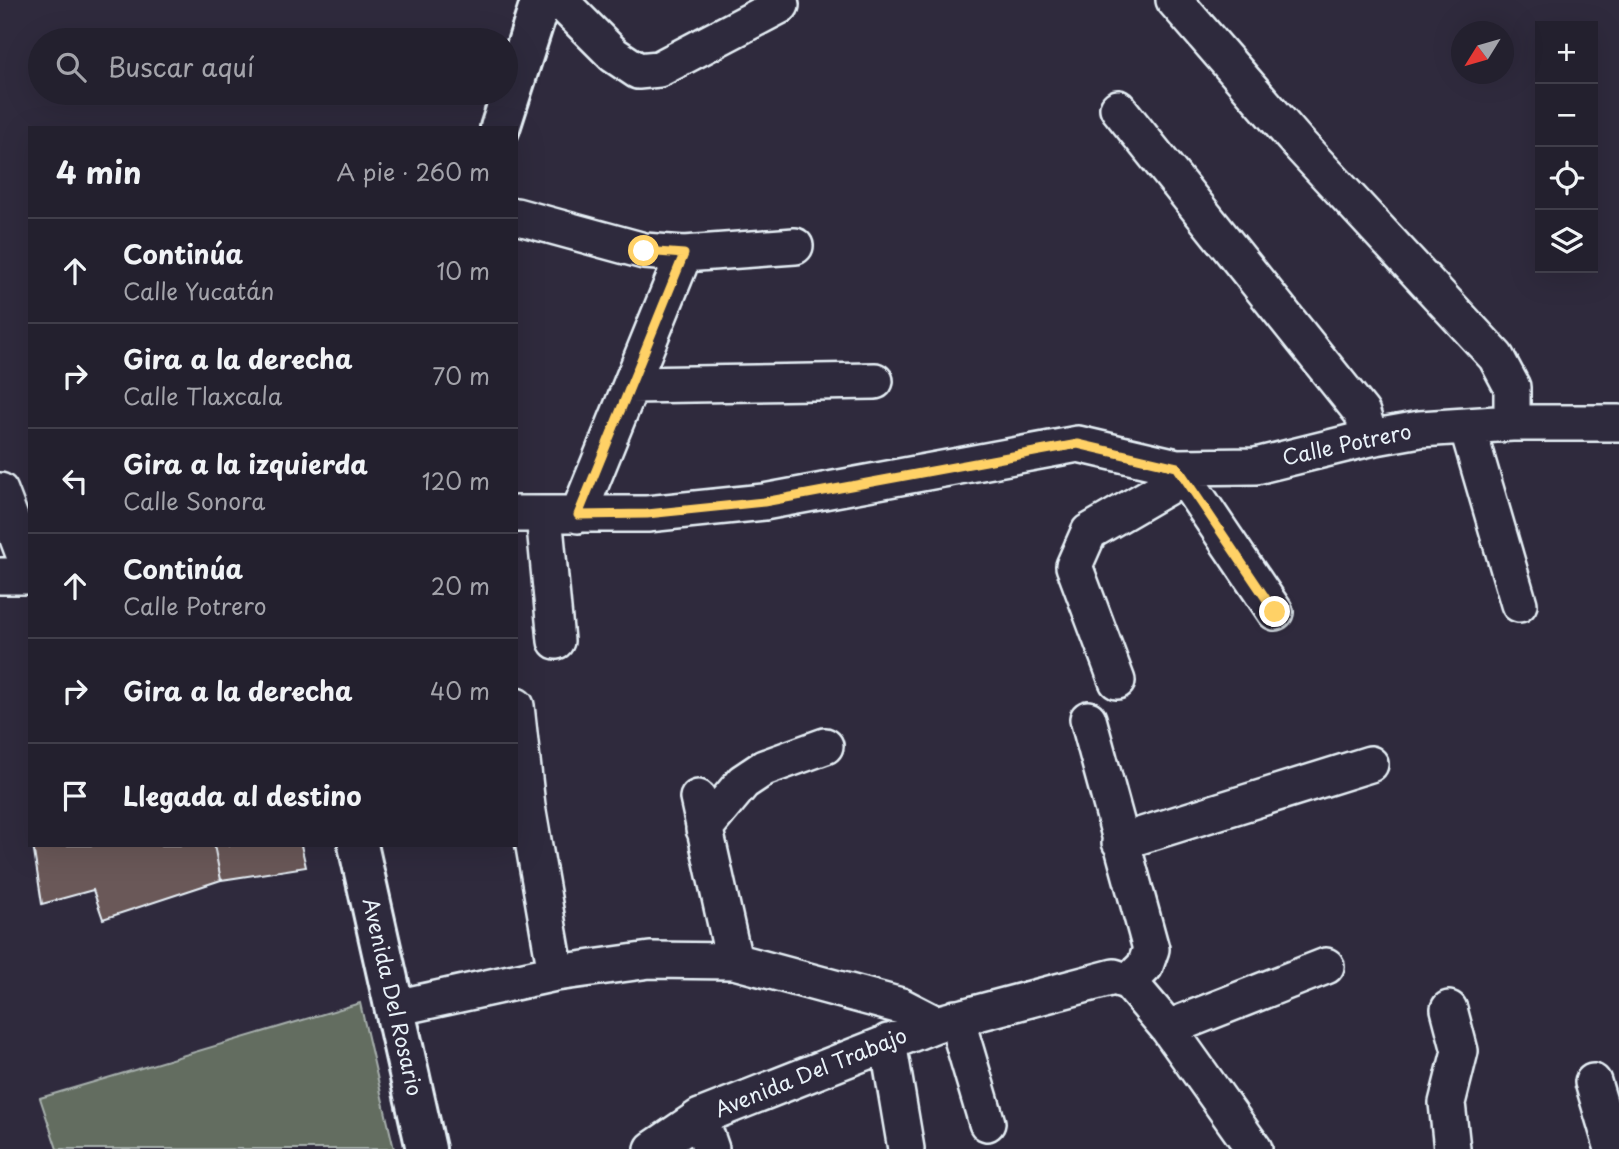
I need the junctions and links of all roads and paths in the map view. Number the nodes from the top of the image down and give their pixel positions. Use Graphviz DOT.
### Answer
graph roads {
  1 [pos="541,0"];
  2 [pos="559,0"];
  3 [pos="1174,0"];
  4 [pos="782,5"];
  5 [pos="518,72"];
  6 [pos="507,105"];
  7 [pos="1118,108"];
  8 [pos="501,126"];
  9 [pos="518,217"];
  10 [pos="794,246"];
  11 [pos="684,254"];
  12 [pos="874,381"];
  13 [pos="632,386"];
  14 [pos="1512,423"];
  15 [pos="1619,423"];
  16 [pos="1467,426"];
  17 [pos="1370,438"];
  18 [pos="1180,472"];
  19 [pos="0,491"];
  20 [pos="546,514"];
  21 [pos="28,565"];
  22 [pos="0,576"];
  23 [pos="28,576"];
  24 [pos="1519,604"];
  25 [pos="1275,612"];
  26 [pos="556,641"];
  27 [pos="1117,681"];
  28 [pos="1088,719"];
  29 [pos="518,723"];
  30 [pos="825,746"];
  31 [pos="1370,764"];
  32 [pos="1120,842"];
  33 [pos="358,847"];
  34 [pos="734,961"];
  35 [pos="1326,966"];
  36 [pos="556,973"];
  37 [pos="1129,982"];
  38 [pos="395,1008"];
  39 [pos="1449,1009"];
  40 [pos="946,1021"];
  41 [pos="1168,1028"];
  42 [pos="888,1042"];
  43 [pos="1593,1082"];
  44 [pos="987,1123"];
  45 [pos="706,1133"];
  46 [pos="426,1149"];
  47 [pos="653,1149"];
  48 [pos="906,1149"];
  49 [pos="1254,1149"];
  50 [pos="1452,1149"];
  51 [pos="1613,1149"];
  1 -- 5 [label="main road"];
  2 -- 4 [label="street"];
  3 -- 14 [label="street"];
  6 -- 8 [label="main road"];
  7 -- 17 [label="street"];
  9 -- 11 [label="street"];
  10 -- 11 [label="street"];
  11 -- 13 [label="street"];
  12 -- 13 [label="street"];
  13 -- 20 [label="street"];
  14 -- 15 [label="street, Calle Potrero"];
  14 -- 16 [label="street, Calle Potrero"];
  16 -- 17 [label="street, Calle Potrero"];
  16 -- 24 [label="street"];
  17 -- 18 [label="street, Calle Potrero"];
  18 -- 20 [label="street, Calle Potrero"];
  18 -- 25 [label="street"];
  18 -- 27 [label="street"];
  19 -- 21 [label="street"];
  20 -- 26 [label="street"];
  22 -- 23 [label="street"];
  28 -- 32 [label="street"];
  29 -- 36 [label="street"];
  30 -- 34 [label="street"];
  31 -- 32 [label="street"];
  32 -- 37 [label="street"];
  33 -- 38 [label="main road, Avenida Del Rosario"];
  34 -- 36 [label="street"];
  34 -- 40 [label="street"];
  35 -- 41 [label="street"];
  36 -- 38 [label="street"];
  37 -- 40 [label="street, Avenida Del Trabajo"];
  37 -- 41 [label="street"];
  38 -- 46 [label="main road, Avenida Del Rosario"];
  39 -- 50 [label="street"];
  40 -- 42 [label="street, Avenida Del Trabajo"];
  40 -- 44 [label="street"];
  41 -- 49 [label="street"];
  42 -- 45 [label="street, Avenida Del Trabajo"];
  42 -- 48 [label="street"];
  43 -- 51 [label="street"];
  45 -- 47 [label="street, Avenida Del Trabajo"];
}
